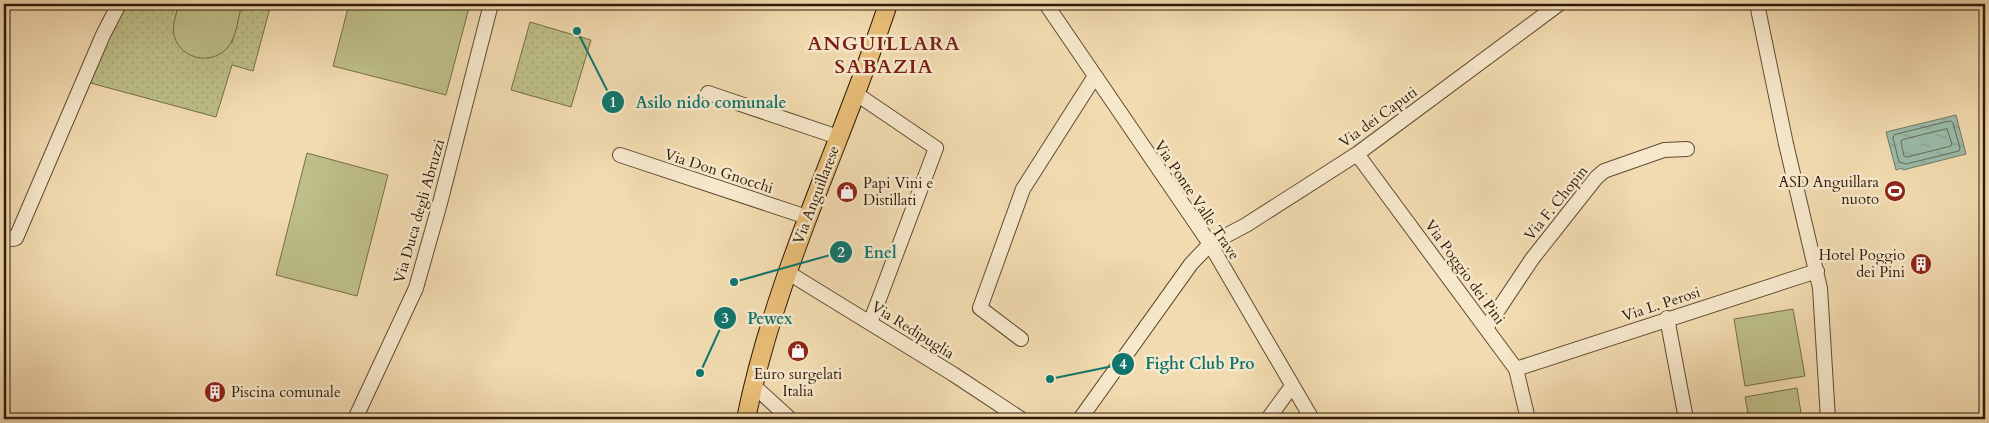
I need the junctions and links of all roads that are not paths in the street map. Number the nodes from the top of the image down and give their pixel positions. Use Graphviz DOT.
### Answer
graph roads {
  1 [pos="119,4"];
  2 [pos="491,4"];
  3 [pos="888,4"];
  4 [pos="1046,4"];
  5 [pos="1559,4"];
  6 [pos="1757,4"];
  7 [pos="1095,76"];
  8 [pos="708,93"];
  9 [pos="855,93"];
  10 [pos="838,137"];
  11 [pos="1687,149"];
  12 [pos="1357,154"];
  13 [pos="620,155"];
  14 [pos="807,217"];
  15 [pos="4,236"];
  16 [pos="1210,244"];
  17 [pos="1817,271"];
  18 [pos="787,272"];
  19 [pos="1667,318"];
  20 [pos="870,323"];
  21 [pos="1486,328"];
  22 [pos="1021,339"];
  23 [pos="1516,369"];
  24 [pos="753,384"];
  25 [pos="1292,386"];
  26 [pos="355,419"];
  27 [pos="746,419"];
  28 [pos="790,419"];
  29 [pos="1021,419"];
  30 [pos="1080,419"];
  31 [pos="1268,419"];
  32 [pos="1312,419"];
  33 [pos="1528,419"];
  34 [pos="1686,419"];
  35 [pos="1828,419"];
  1 -- 15 [label="street"];
  2 -- 26 [label="street, Via Duca degli Abruzzi"];
  3 -- 9 [label="main road, Via Anguillarese"];
  4 -- 7 [label="street, Via Ponte Valle Trave"];
  5 -- 12 [label="street, Via dei Caputi"];
  6 -- 17 [label="street"];
  7 -- 16 [label="street, Via Ponte Valle Trave"];
  7 -- 22 [label="street"];
  8 -- 10 [label="street"];
  9 -- 10 [label="main road, Via Anguillarese"];
  9 -- 20 [label="street"];
  10 -- 14 [label="main road, Via Anguillarese"];
  11 -- 21 [label="street, Via F. Chopin"];
  12 -- 16 [label="street, Via dei Caputi"];
  12 -- 21 [label="street, Via Poggio dei Pini"];
  13 -- 14 [label="street, Via Don Gnocchi"];
  14 -- 18 [label="main road, Via Anguillarese"];
  16 -- 25 [label="street, Via Ponte Valle Trave"];
  16 -- 30 [label="street, Via dei Caputi"];
  17 -- 19 [label="street, Via L. Perosi"];
  17 -- 35 [label="street"];
  18 -- 20 [label="street, Via Redipuglia"];
  18 -- 24 [label="main road, Via Anguillarese"];
  19 -- 23 [label="street, Via L. Perosi"];
  19 -- 34 [label="street"];
  20 -- 29 [label="street, Via Redipuglia"];
  21 -- 23 [label="street, Via Poggio dei Pini"];
  23 -- 33 [label="street, Via Poggio dei Pini"];
  24 -- 27 [label="main road, Via Anguillarese"];
  24 -- 28 [label="street"];
  25 -- 31 [label="street"];
  25 -- 32 [label="street, Via Ponte Valle Trave"];
}
